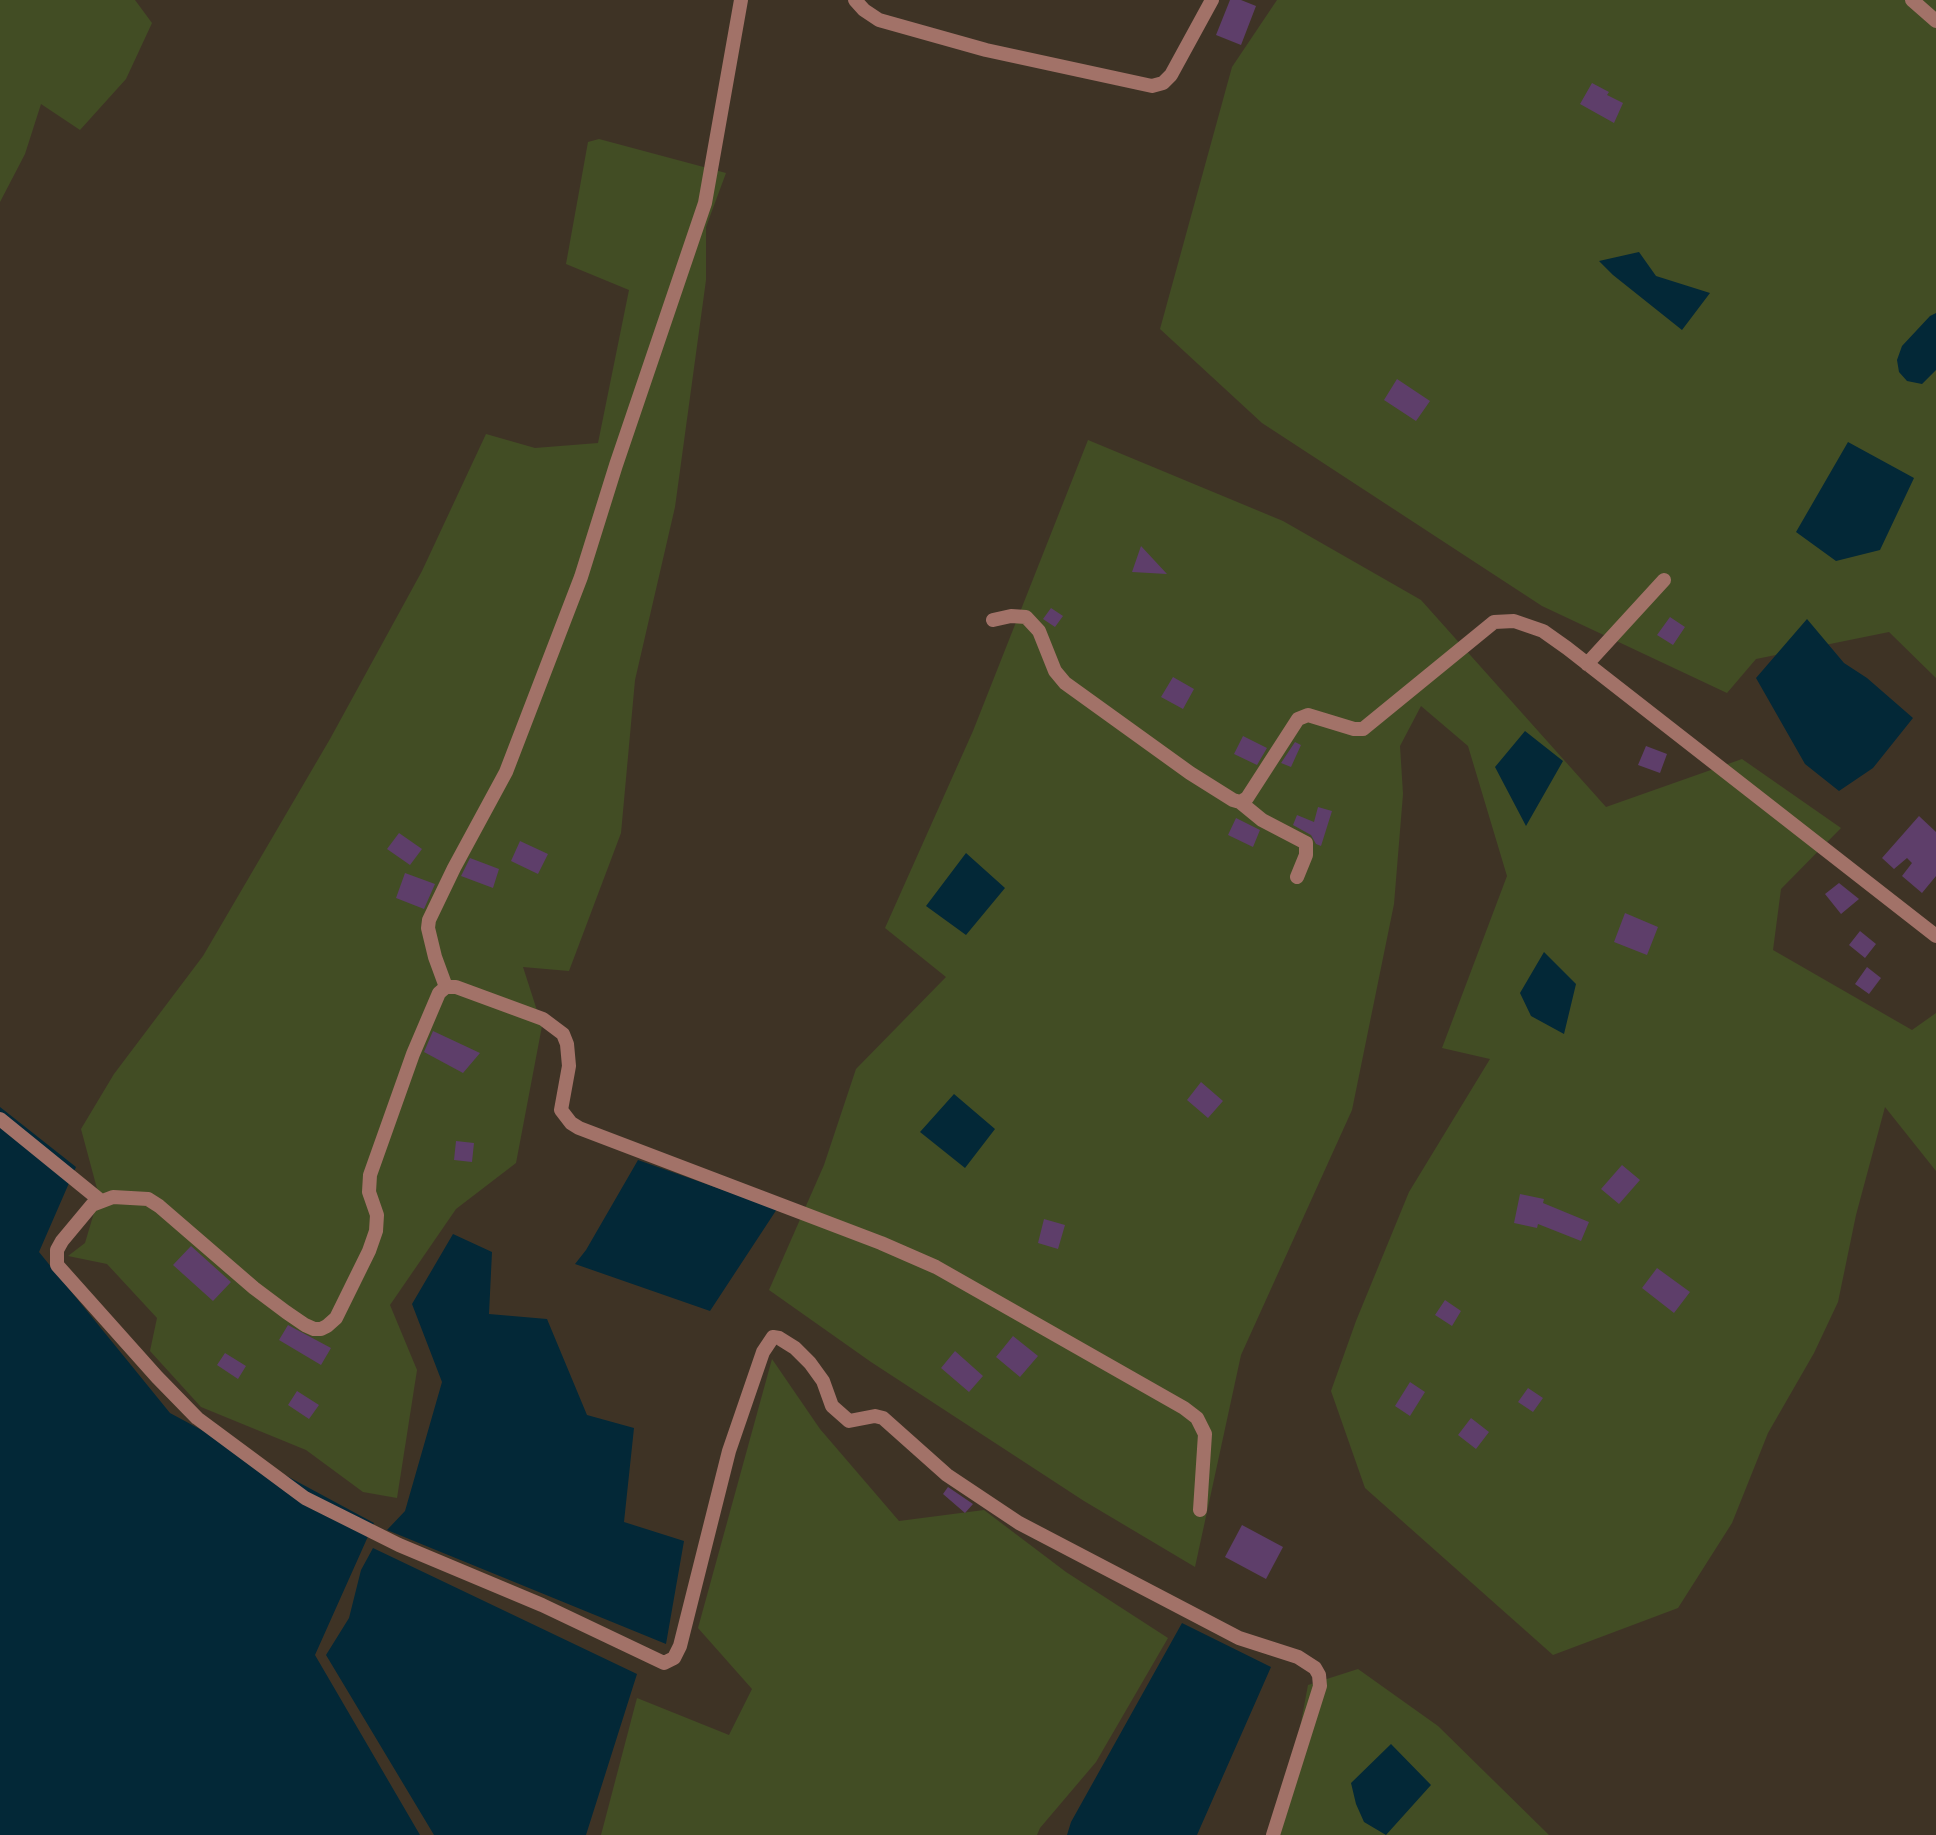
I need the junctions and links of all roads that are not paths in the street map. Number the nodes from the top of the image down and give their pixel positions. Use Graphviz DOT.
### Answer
graph roads {
  1 [pos="741,0"];
  2 [pos="855,0"];
  3 [pos="1212,0"];
  4 [pos="1912,0"];
  5 [pos="1936,21"];
  6 [pos="1664,580"];
  7 [pos="993,620"];
  8 [pos="1587,664"];
  9 [pos="1240,802"];
  10 [pos="1297,877"];
  11 [pos="1936,936"];
  12 [pos="446,987"];
  13 [pos="0,1119"];
  14 [pos="101,1200"];
  15 [pos="1199,1510"];
  16 [pos="1273,1835"];
  1 -- 12 [label="street"];
  2 -- 3 [label="street"];
  4 -- 5 [label="street"];
  6 -- 8 [label="street"];
  7 -- 9 [label="street"];
  8 -- 9 [label="street"];
  8 -- 11 [label="street"];
  9 -- 10 [label="street"];
  12 -- 14 [label="street"];
  12 -- 15 [label="street"];
  13 -- 14 [label="street"];
  14 -- 16 [label="street"];
}
